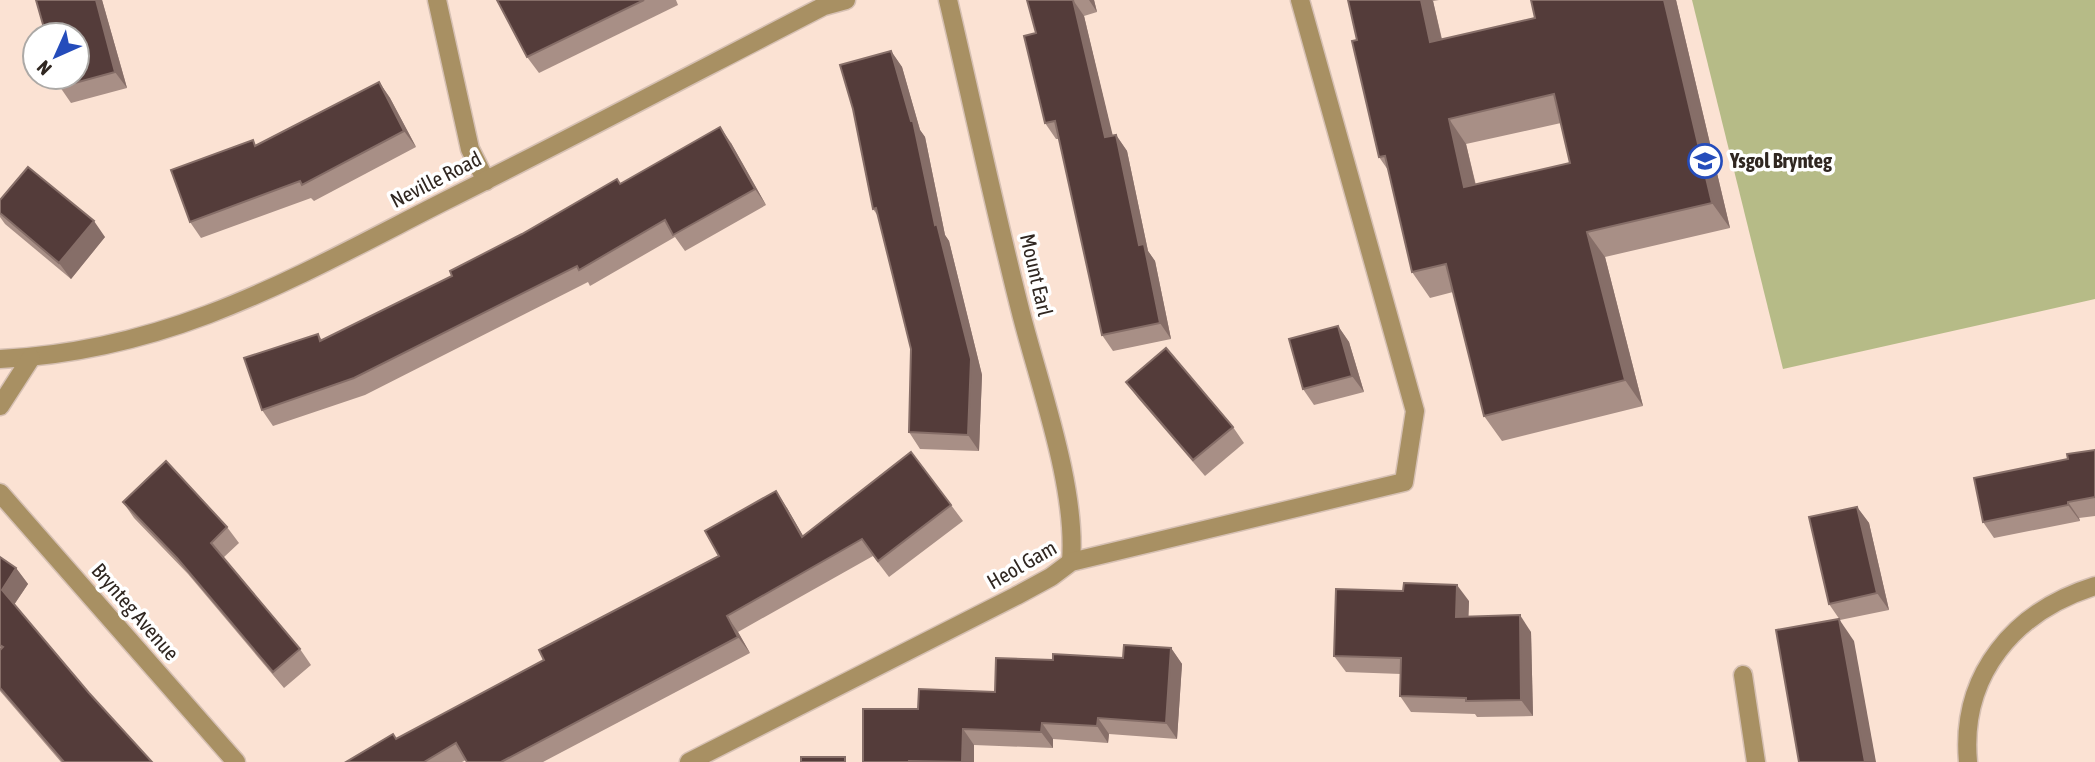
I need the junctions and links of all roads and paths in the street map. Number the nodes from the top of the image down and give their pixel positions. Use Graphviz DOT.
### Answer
graph roads {
  1 [pos="437,0"];
  2 [pos="846,0"];
  3 [pos="948,0"];
  4 [pos="1300,0"];
  5 [pos="486,181"];
  6 [pos="31,358"];
  7 [pos="0,359"];
  8 [pos="0,406"];
  9 [pos="0,493"];
  10 [pos="1071,562"];
  11 [pos="2095,586"];
  12 [pos="1743,675"];
  13 [pos="236,762"];
  14 [pos="689,762"];
  15 [pos="1756,762"];
  16 [pos="1968,762"];
  1 -- 5 [label="street"];
  2 -- 5 [label="street, Neville Road"];
  3 -- 10 [label="street, Mount Earl"];
  4 -- 10 [label="street, Heol Gam"];
  5 -- 6 [label="street, Neville Road"];
  6 -- 7 [label="street, Neville Road"];
  6 -- 8 [label="street"];
  9 -- 13 [label="street, Brynteg Avenue"];
  10 -- 14 [label="street, Heol Gam"];
  11 -- 16 [label="street"];
  12 -- 15 [label="street"];
}
